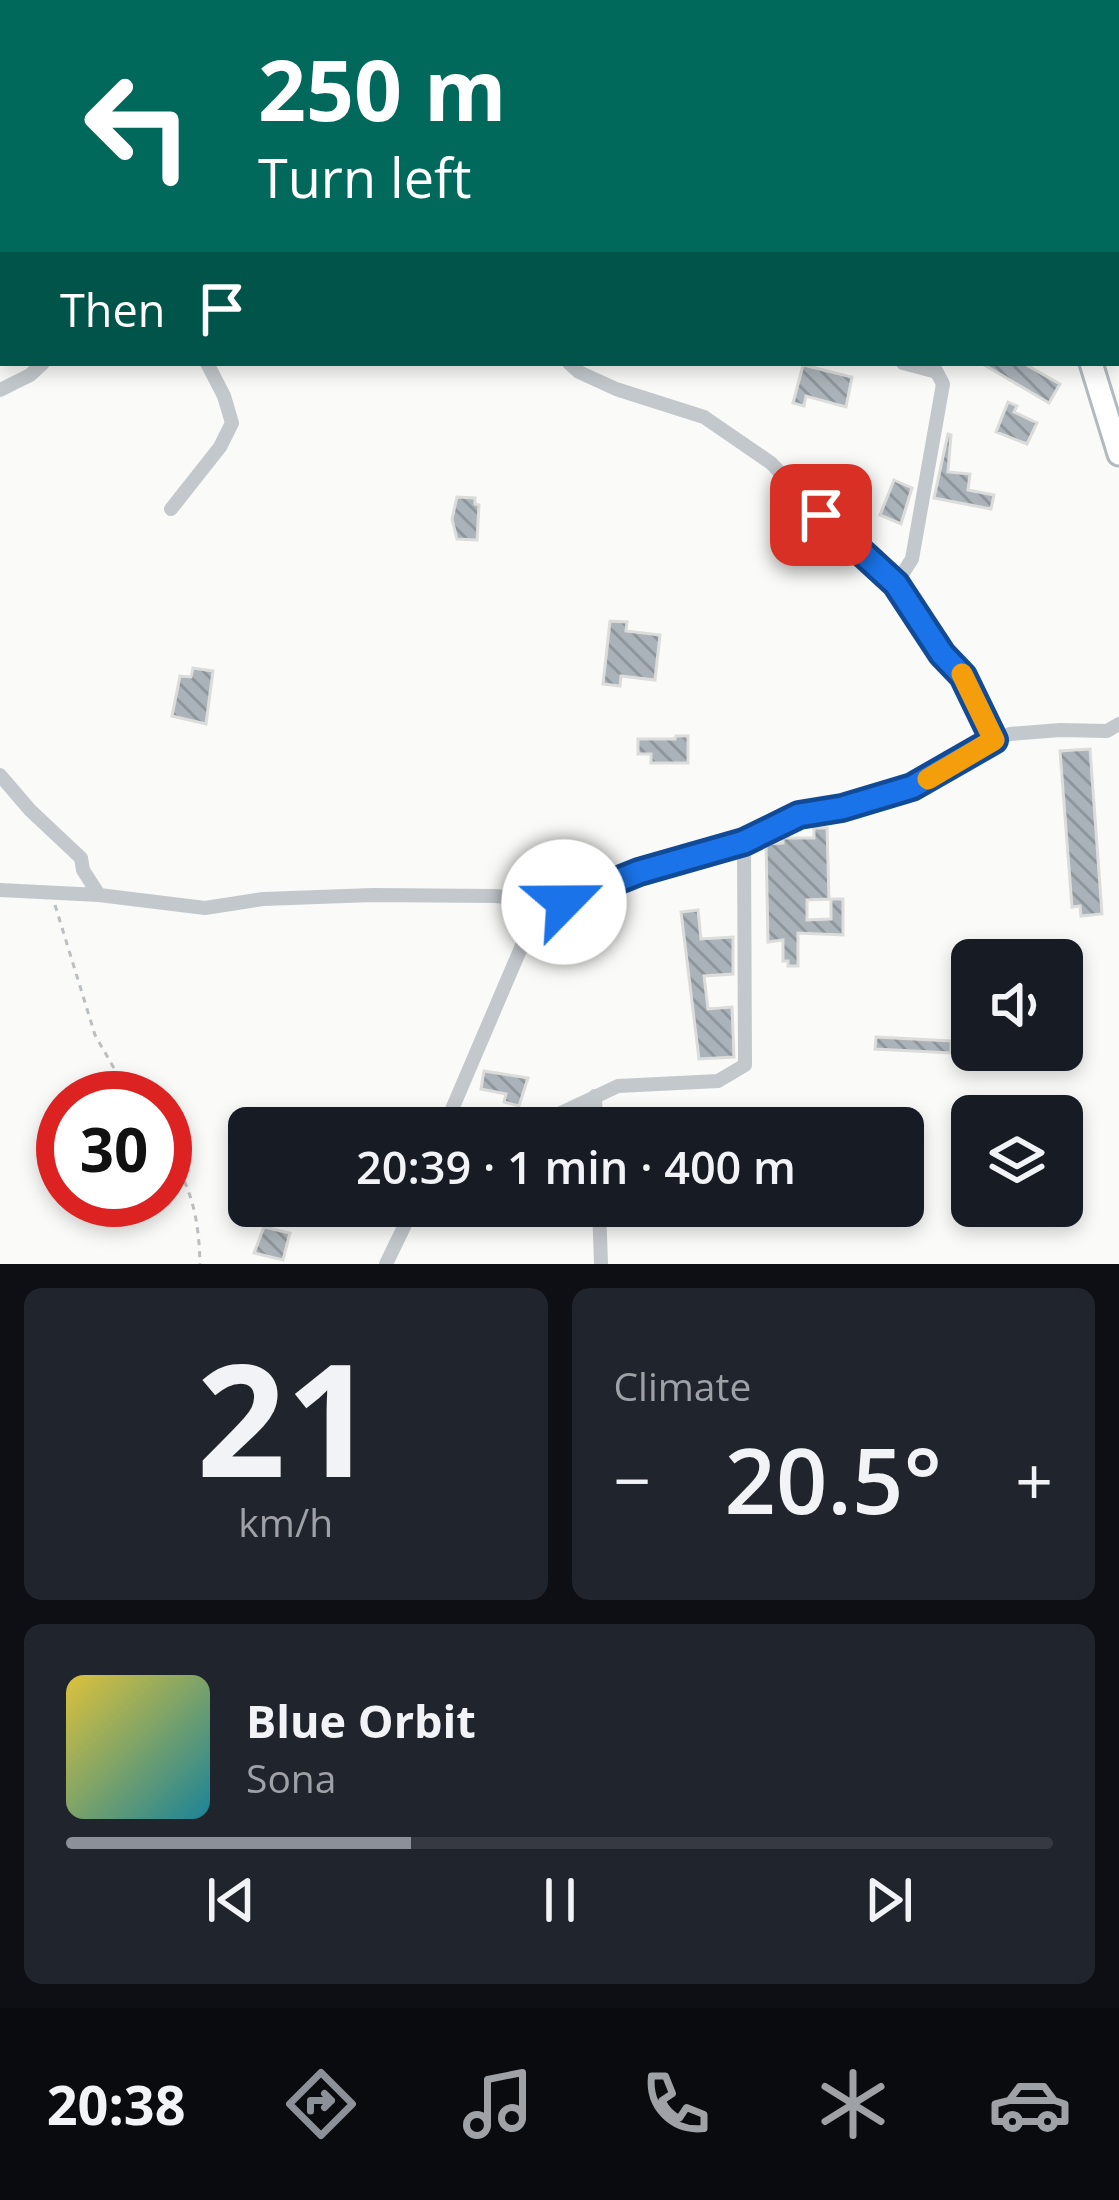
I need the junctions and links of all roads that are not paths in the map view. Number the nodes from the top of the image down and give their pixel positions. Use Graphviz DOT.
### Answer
graph roads {
  1 [pos="42,366"];
  2 [pos="208,366"];
  3 [pos="572,366"];
  4 [pos="1092,366"];
  5 [pos="932,367"];
  6 [pos="0,390"];
  7 [pos="1118,449"];
  8 [pos="171,509"];
  9 [pos="896,584"];
  10 [pos="1119,724"];
  11 [pos="994,740"];
  12 [pos="0,775"];
  13 [pos="744,842"];
  14 [pos="0,890"];
  15 [pos="99,895"];
  16 [pos="541,901"];
  17 [pos="595,1096"];
  18 [pos="453,1107"];
  19 [pos="572,1107"];
  20 [pos="595,1107"];
  21 [pos="404,1227"];
  22 [pos="600,1227"];
  23 [pos="386,1264"];
  24 [pos="601,1264"];
  1 -- 6 [label="street"];
  2 -- 8 [label="street"];
  3 -- 9 [label="street"];
  4 -- 7 [label="street"];
  5 -- 9 [label="street"];
  9 -- 11 [label="street"];
  10 -- 11 [label="street"];
  11 -- 13 [label="street"];
  12 -- 15 [label="street"];
  13 -- 16 [label="street"];
  13 -- 17 [label="street"];
  14 -- 15 [label="street"];
  15 -- 16 [label="street"];
  16 -- 18 [label="street"];
  17 -- 19 [label="street"];
  17 -- 20 [label="street"];
  21 -- 23 [label="street"];
  22 -- 24 [label="street"];
}
